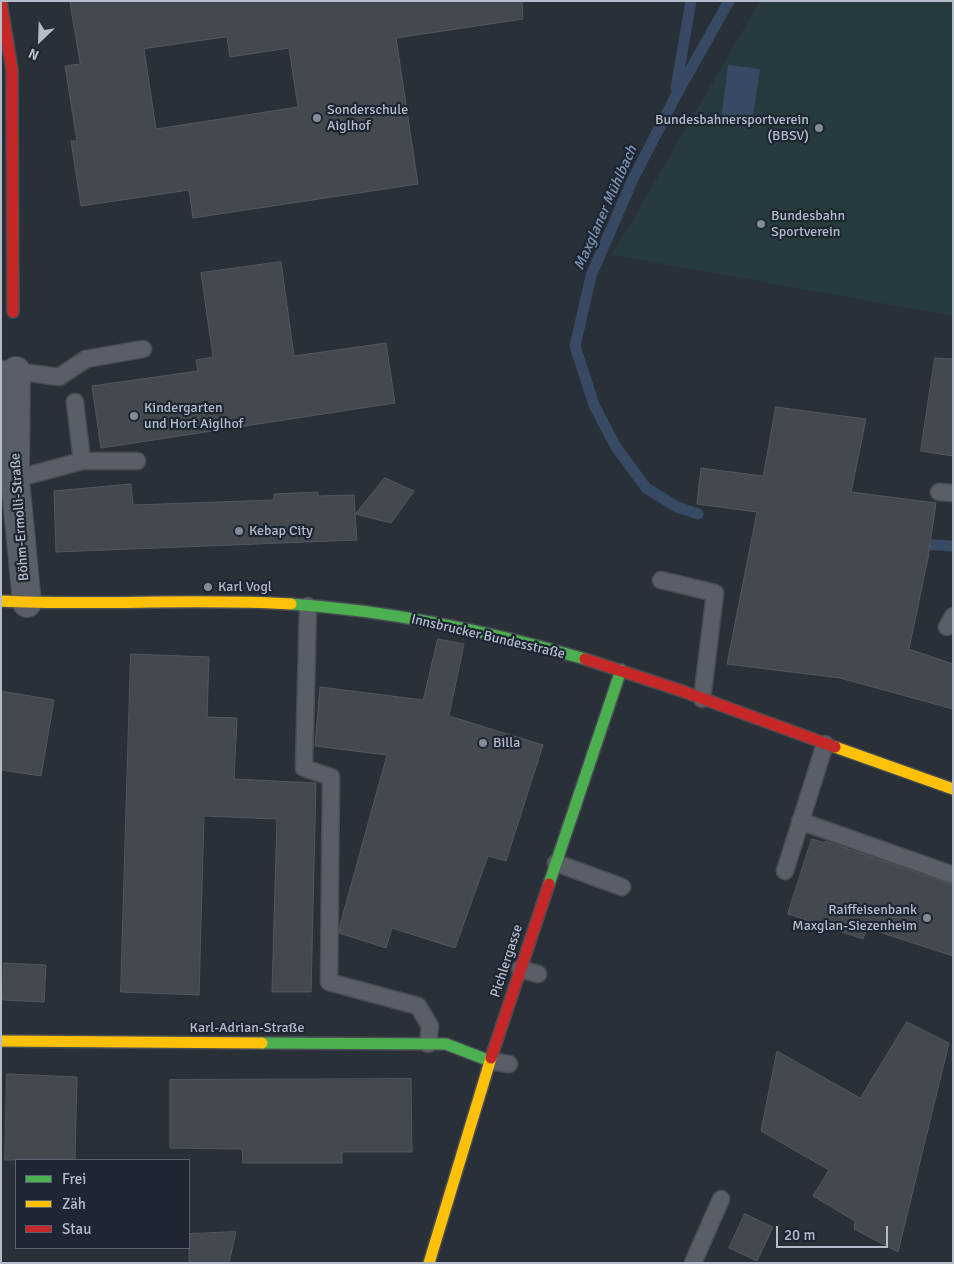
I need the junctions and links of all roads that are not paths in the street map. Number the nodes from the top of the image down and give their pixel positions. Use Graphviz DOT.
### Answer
graph roads {
  1 [pos="1,2"];
  2 [pos="13,312"];
  3 [pos="143,349"];
  4 [pos="9,370"];
  5 [pos="75,402"];
  6 [pos="82,461"];
  7 [pos="136,462"];
  8 [pos="8,481"];
  9 [pos="661,580"];
  10 [pos="14,602"];
  11 [pos="308,606"];
  12 [pos="621,670"];
  13 [pos="702,699"];
  14 [pos="825,744"];
  15 [pos="953,789"];
  16 [pos="800,821"];
  17 [pos="556,863"];
  18 [pos="785,871"];
  19 [pos="953,875"];
  20 [pos="622,887"];
  21 [pos="520,969"];
  22 [pos="538,974"];
  23 [pos="1,1041"];
  24 [pos="428,1044"];
  25 [pos="490,1061"];
  26 [pos="509,1064"];
  27 [pos="721,1199"];
  28 [pos="429,1263"];
  29 [pos="693,1263"];
  1 -- 2 [label="street"];
  3 -- 4 [label="lane"];
  4 -- 8 [label="street, Böhm-Ermolli-Straße"];
  5 -- 6 [label="lane"];
  6 -- 7 [label="lane"];
  6 -- 8 [label="lane"];
  8 -- 10 [label="street, Böhm-Ermolli-Straße"];
  9 -- 13 [label="lane"];
  10 -- 11 [label="street, Innsbrucker Bundesstraße"];
  11 -- 12 [label="street, Innsbrucker Bundesstraße"];
  11 -- 24 [label="lane"];
  12 -- 13 [label="street, Innsbrucker Bundesstraße"];
  12 -- 17 [label="street, Pichlergasse"];
  13 -- 14 [label="street, Innsbrucker Bundesstraße"];
  14 -- 15 [label="street, Innsbrucker Bundesstraße"];
  14 -- 16 [label="lane"];
  16 -- 18 [label="lane"];
  16 -- 19 [label="lane"];
  17 -- 20 [label="lane"];
  17 -- 21 [label="street, Pichlergasse"];
  21 -- 22 [label="lane"];
  21 -- 25 [label="street, Pichlergasse"];
  23 -- 24 [label="street, Karl-Adrian-Straße"];
  24 -- 25 [label="street, Karl-Adrian-Straße"];
  25 -- 26 [label="lane"];
  25 -- 28 [label="street, Pichlergasse"];
  27 -- 29 [label="lane"];
}
